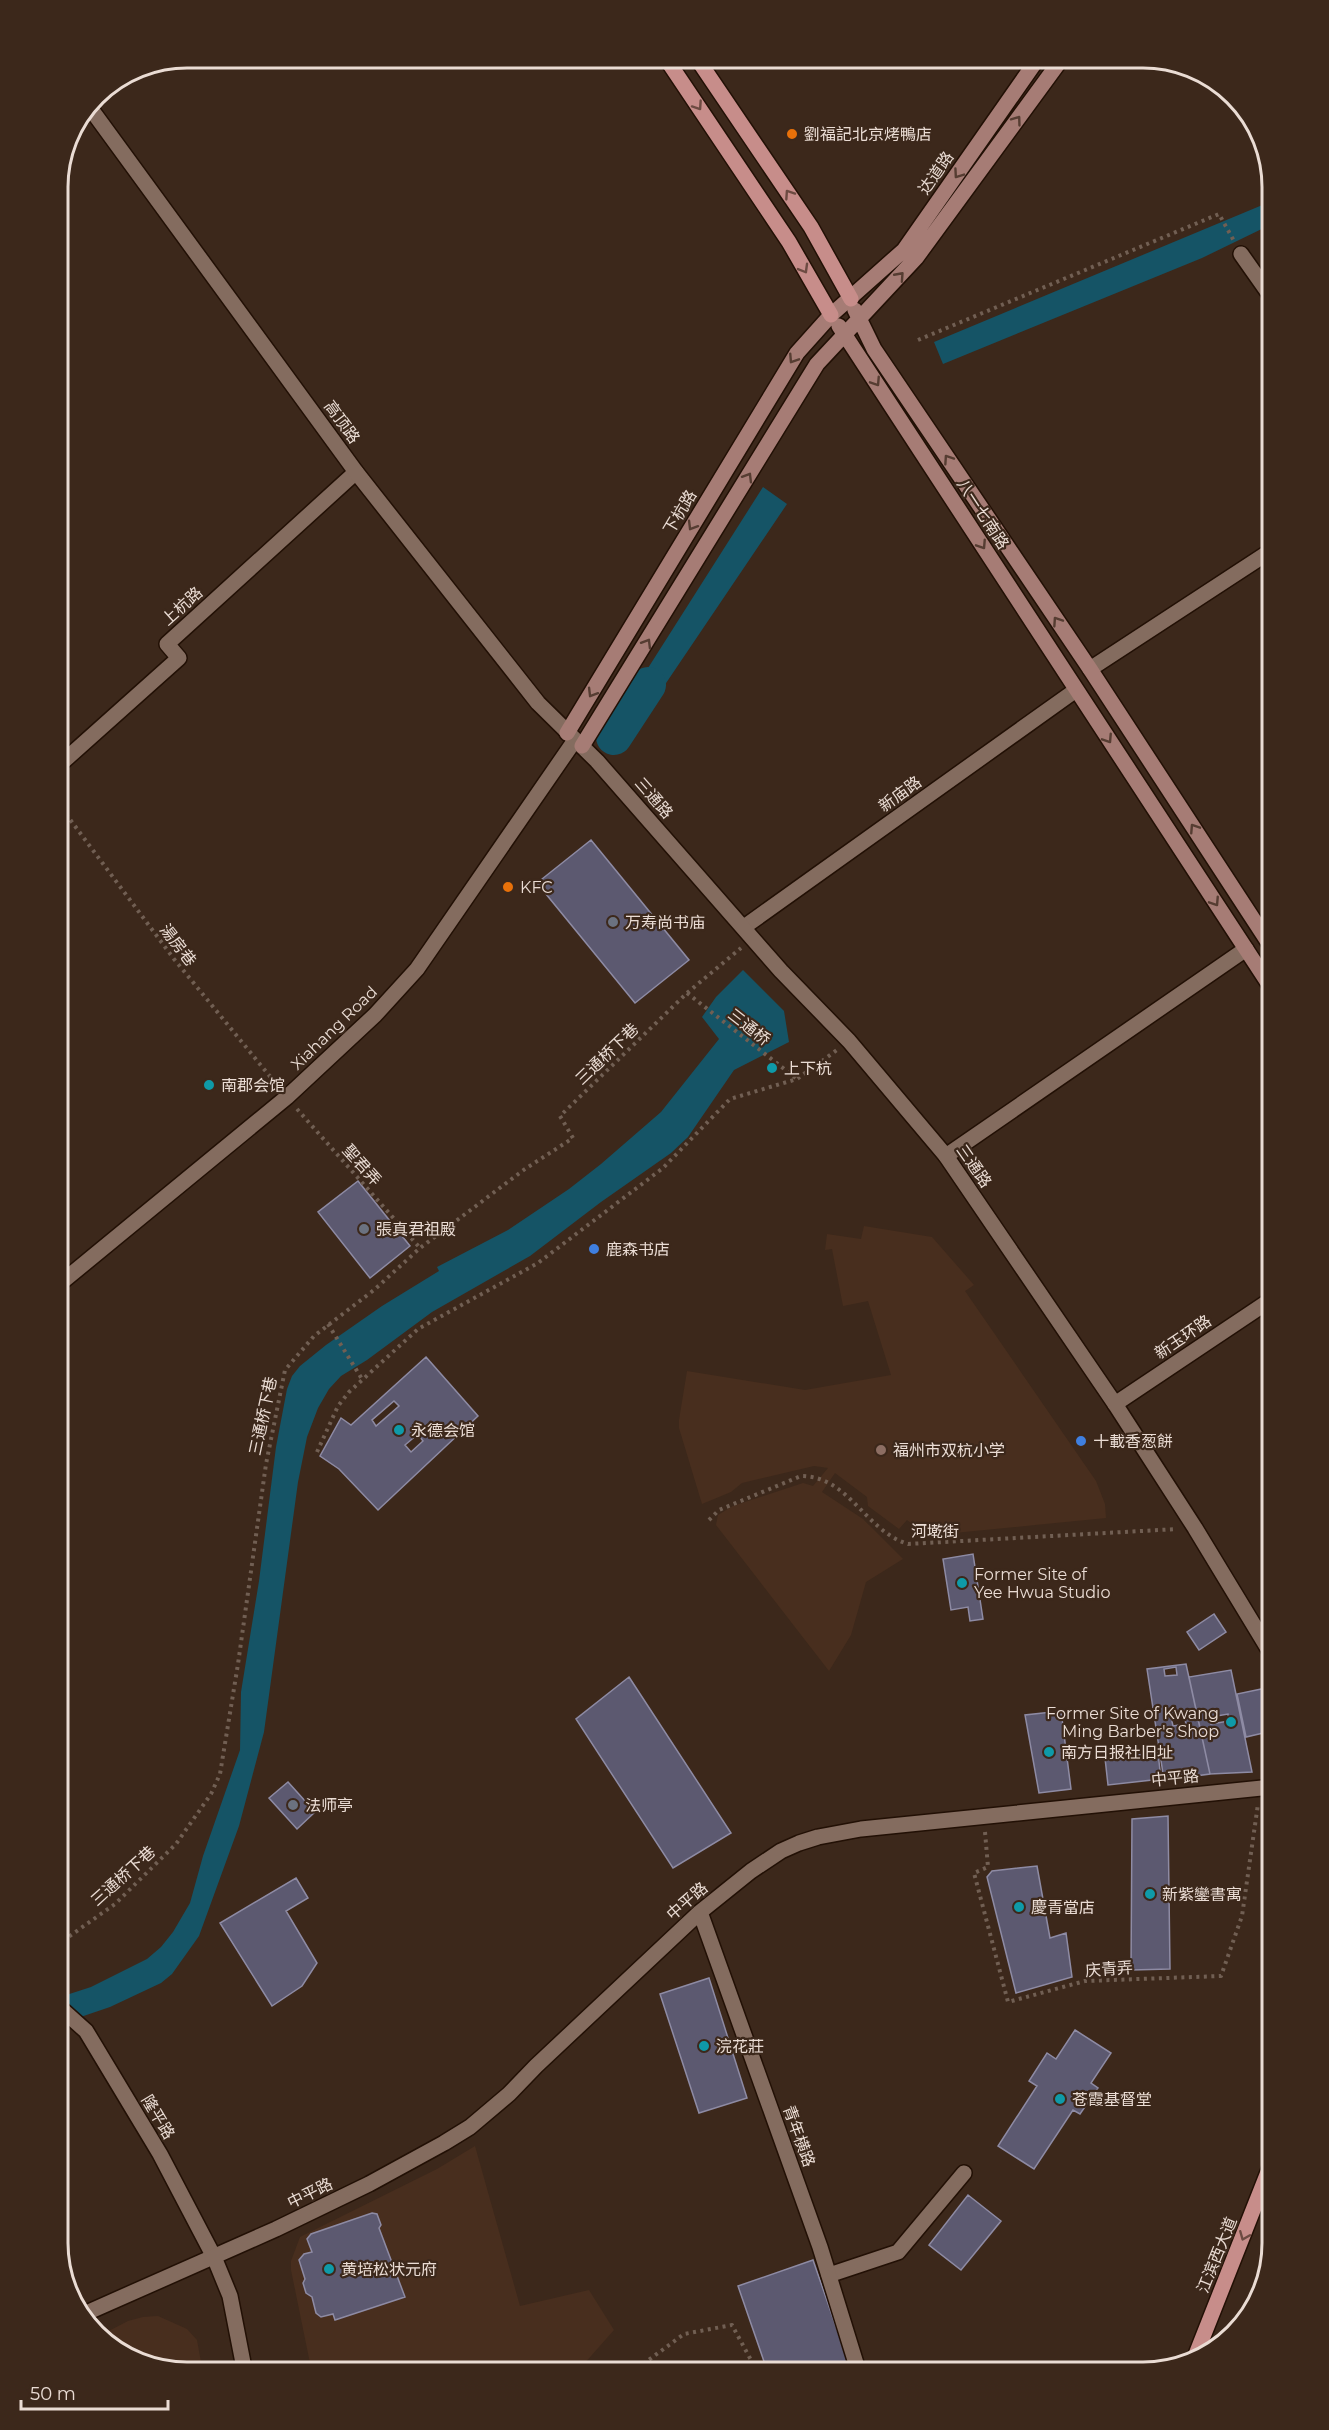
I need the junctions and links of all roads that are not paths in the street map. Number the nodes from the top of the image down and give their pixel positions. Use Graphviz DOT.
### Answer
graph roads {
  1 [pos="672,68"];
  2 [pos="703,68"];
  3 [pos="1032,68"];
  4 [pos="1055,68"];
  5 [pos="93,112"];
  6 [pos="1241,254"];
  7 [pos="1262,284"];
  8 [pos="850,299"];
  9 [pos="831,315"];
  10 [pos="858,317"];
  11 [pos="844,333"];
  12 [pos="356,472"];
  13 [pos="1262,557"];
  14 [pos="1090,669"];
  15 [pos="1076,690"];
  16 [pos="575,740"];
  17 [pos="68,757"];
  18 [pos="1262,927"];
  19 [pos="749,932"];
  20 [pos="1246,949"];
  21 [pos="1262,974"];
  22 [pos="946,1156"];
  23 [pos="68,1277"];
  24 [pos="1262,1306"];
  25 [pos="1115,1404"];
  26 [pos="1262,1639"];
  27 [pos="1262,1788"];
  28 [pos="700,1912"];
  29 [pos="68,2015"];
  30 [pos="964,2174"];
  31 [pos="1262,2190"];
  32 [pos="214,2257"];
  33 [pos="829,2275"];
  34 [pos="89,2312"];
  35 [pos="1199,2348"];
  36 [pos="243,2362"];
  37 [pos="857,2362"];
  1 -- 9 [label="main road, 八一七南路, one-way"];
  8 -- 2 [label="main road, 八一七南路, one-way"];
  3 -- 8 [label="main road, 达道路, one-way"];
  10 -- 4 [label="main road, one-way"];
  5 -- 12 [label="street, 高顶路"];
  6 -- 7 [label="street"];
  8 -- 9 [label="main road, 达道路"];
  8 -- 10 [label="main road, 八一七南路"];
  9 -- 11 [label="main road, 八一七南路"];
  9 -- 16 [label="main road, 下杭路, one-way"];
  10 -- 11 [label="main road"];
  14 -- 10 [label="main road, 八一七南路, one-way"];
  11 -- 15 [label="main road, 八一七南路, one-way"];
  16 -- 11 [label="main road, one-way"];
  12 -- 16 [label="street, 高顶路"];
  12 -- 17 [label="street, 上杭路"];
  13 -- 14 [label="street"];
  18 -- 14 [label="main road, 八一七南路, one-way"];
  15 -- 19 [label="street, 新庙路"];
  15 -- 20 [label="main road, 八一七南路, one-way"];
  16 -- 19 [label="street, 三通路"];
  16 -- 23 [label="street, Xiahang Road"];
  19 -- 22 [label="street, 三通路"];
  20 -- 21 [label="main road, 八一七南路"];
  20 -- 22 [label="street"];
  22 -- 25 [label="street, 三通路"];
  24 -- 25 [label="street, 新玉环路"];
  25 -- 26 [label="street, 三通路"];
  27 -- 28 [label="street, 中平路"];
  28 -- 32 [label="street, 中平路"];
  28 -- 33 [label="street, 青年横路"];
  29 -- 32 [label="street, 隆平路"];
  30 -- 33 [label="street"];
  31 -- 35 [label="main road, 江滨西大道, one-way"];
  32 -- 34 [label="street, 中平路"];
  32 -- 36 [label="street, 隆平路"];
  33 -- 37 [label="street, 青年横路"];
}
